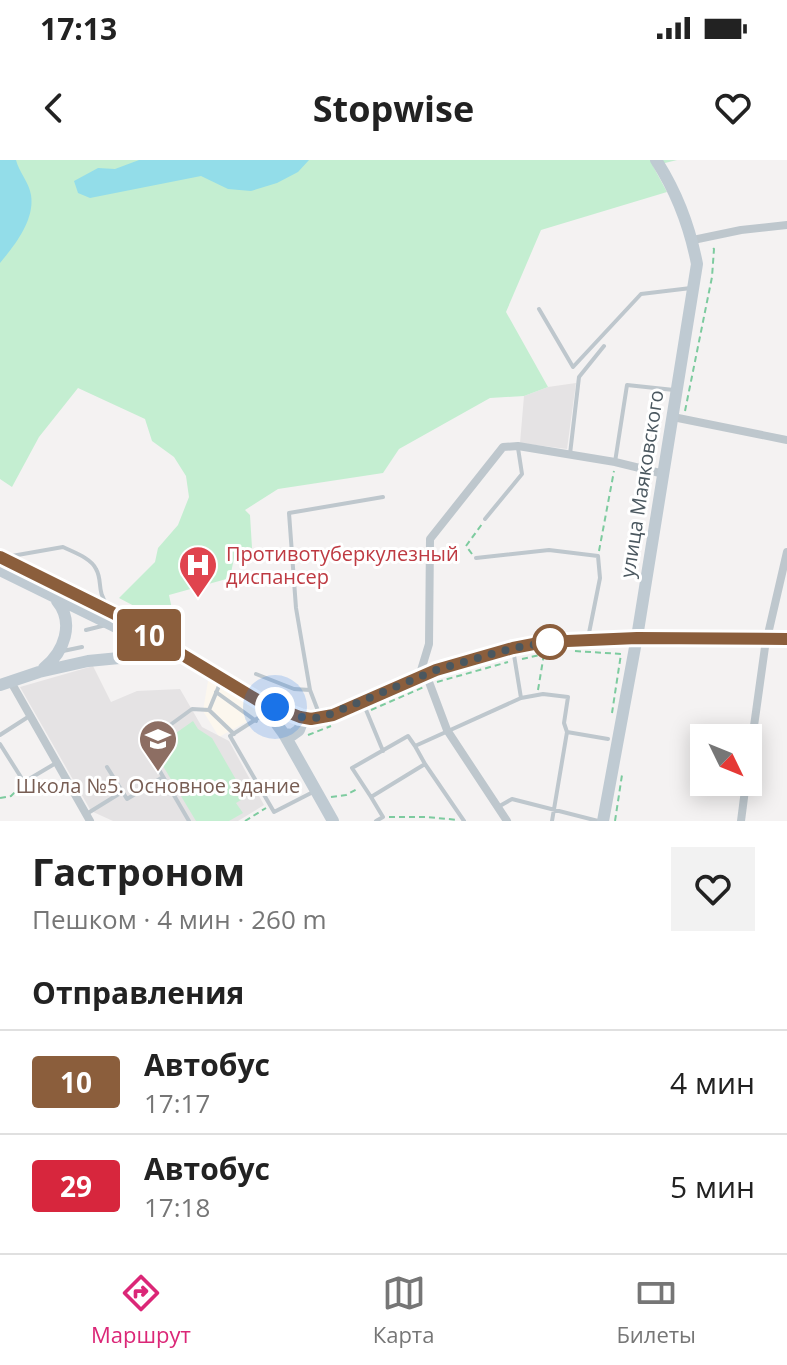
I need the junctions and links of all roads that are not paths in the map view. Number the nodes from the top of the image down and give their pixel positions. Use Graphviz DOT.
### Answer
graph roads {
  1 [pos="656,160"];
  2 [pos="787,225"];
  3 [pos="699,239"];
  4 [pos="693,287"];
  5 [pos="539,309"];
  6 [pos="604,346"];
  7 [pos="677,390"];
  8 [pos="678,418"];
  9 [pos="787,440"];
  10 [pos="518,446"];
  11 [pos="570,454"];
  12 [pos="615,462"];
  13 [pos="664,474"];
  14 [pos="383,497"];
  15 [pos="485,519"];
  16 [pos="787,552"];
  17 [pos="0,557"];
  18 [pos="476,558"];
  19 [pos="0,570"];
  20 [pos="52,596"];
  21 [pos="112,620"];
  22 [pos="86,630"];
  23 [pos="637,638"];
  24 [pos="767,638"];
  25 [pos="787,639"];
  26 [pos="588,640"];
  27 [pos="82,647"];
  28 [pos="61,651"];
  29 [pos="514,654"];
  30 [pos="190,661"];
  31 [pos="39,672"];
  32 [pos="256,674"];
  33 [pos="221,679"];
  34 [pos="425,679"];
  35 [pos="6,684"];
  36 [pos="310,690"];
  37 [pos="216,692"];
  38 [pos="521,698"];
  39 [pos="259,701"];
  40 [pos="365,707"];
  41 [pos="209,710"];
  42 [pos="268,712"];
  43 [pos="30,715"];
  44 [pos="295,715"];
  45 [pos="321,718"];
  46 [pos="256,721"];
  47 [pos="755,724"];
  48 [pos="281,729"];
  49 [pos="447,730"];
  50 [pos="567,732"];
  51 [pos="234,734"];
  52 [pos="0,735"];
  53 [pos="608,739"];
  54 [pos="0,744"];
  55 [pos="415,746"];
  56 [pos="383,751"];
  57 [pos="56,763"];
  58 [pos="425,764"];
  59 [pos="107,767"];
  60 [pos="163,777"];
  61 [pos="315,791"];
  62 [pos="122,792"];
  63 [pos="744,796"];
  64 [pos="371,797"];
  65 [pos="498,807"];
  66 [pos="554,811"];
  67 [pos="88,818"];
  68 [pos="189,821"];
  69 [pos="333,821"];
  70 [pos="376,821"];
  71 [pos="464,821"];
  72 [pos="507,821"];
  73 [pos="552,821"];
  74 [pos="601,821"];
  75 [pos="741,821"];
  1 -- 3 [label="street, улица Маяковского"];
  2 -- 3 [label="street"];
  3 -- 4 [label="street, улица Маяковского"];
  4 -- 5 [label="lane"];
  4 -- 7 [label="street, улица Маяковского"];
  6 -- 11 [label="lane"];
  7 -- 8 [label="street, улица Маяковского"];
  7 -- 12 [label="lane"];
  8 -- 9 [label="street"];
  8 -- 13 [label="street, улица Маяковского"];
  10 -- 11 [label="street"];
  10 -- 15 [label="lane"];
  10 -- 34 [label="street"];
  11 -- 12 [label="street"];
  12 -- 13 [label="street"];
  13 -- 23 [label="street, улица Маяковского"];
  14 -- 36 [label="lane"];
  16 -- 24 [label="street"];
  17 -- 21 [label="street"];
  17 -- 21 [label="lane"];
  18 -- 26 [label="lane"];
  19 -- 20 [label="street"];
  20 -- 21 [label="street"];
  20 -- 28 [label="street"];
  21 -- 22 [label="lane"];
  21 -- 30 [label="street"];
  23 -- 24 [label="street"];
  23 -- 26 [label="street"];
  23 -- 74 [label="street, улица Маяковского"];
  24 -- 25 [label="street"];
  24 -- 47 [label="street"];
  26 -- 29 [label="street"];
  27 -- 28 [label="lane"];
  28 -- 31 [label="street"];
  29 -- 34 [label="street"];
  29 -- 38 [label="lane"];
  30 -- 31 [label="street"];
  30 -- 33 [label="street"];
  31 -- 35 [label="street"];
  32 -- 36 [label="lane"];
  33 -- 37 [label="lane"];
  33 -- 39 [label="street"];
  34 -- 40 [label="street"];
  34 -- 49 [label="street"];
  35 -- 43 [label="street"];
  36 -- 45 [label="lane"];
  37 -- 41 [label="lane"];
  37 -- 46 [label="lane"];
  38 -- 49 [label="lane"];
  38 -- 50 [label="lane"];
  39 -- 42 [label="street"];
  39 -- 44 [label="street"];
  40 -- 45 [label="street"];
  40 -- 56 [label="lane"];
  41 -- 51 [label="lane"];
  41 -- 60 [label="lane"];
  42 -- 46 [label="lane"];
  42 -- 48 [label="street"];
  43 -- 52 [label="lane"];
  43 -- 57 [label="street"];
  44 -- 45 [label="street"];
  44 -- 48 [label="street"];
  44 -- 48 [label="street"];
  46 -- 51 [label="lane"];
  48 -- 61 [label="street"];
  49 -- 55 [label="lane"];
  49 -- 65 [label="street"];
  50 -- 53 [label="lane"];
  50 -- 66 [label="lane"];
  51 -- 61 [label="lane"];
  54 -- 57 [label="lane"];
  55 -- 56 [label="lane"];
  55 -- 58 [label="lane"];
  56 -- 64 [label="lane"];
  57 -- 67 [label="street"];
  58 -- 64 [label="lane"];
  58 -- 71 [label="lane"];
  59 -- 62 [label="lane"];
  60 -- 62 [label="lane"];
  60 -- 68 [label="lane"];
  61 -- 69 [label="street"];
  62 -- 67 [label="lane"];
  63 -- 75 [label="street"];
  64 -- 70 [label="lane"];
  65 -- 66 [label="lane"];
  65 -- 72 [label="street"];
  66 -- 73 [label="lane"];
  66 -- 74 [label="lane"];
}
